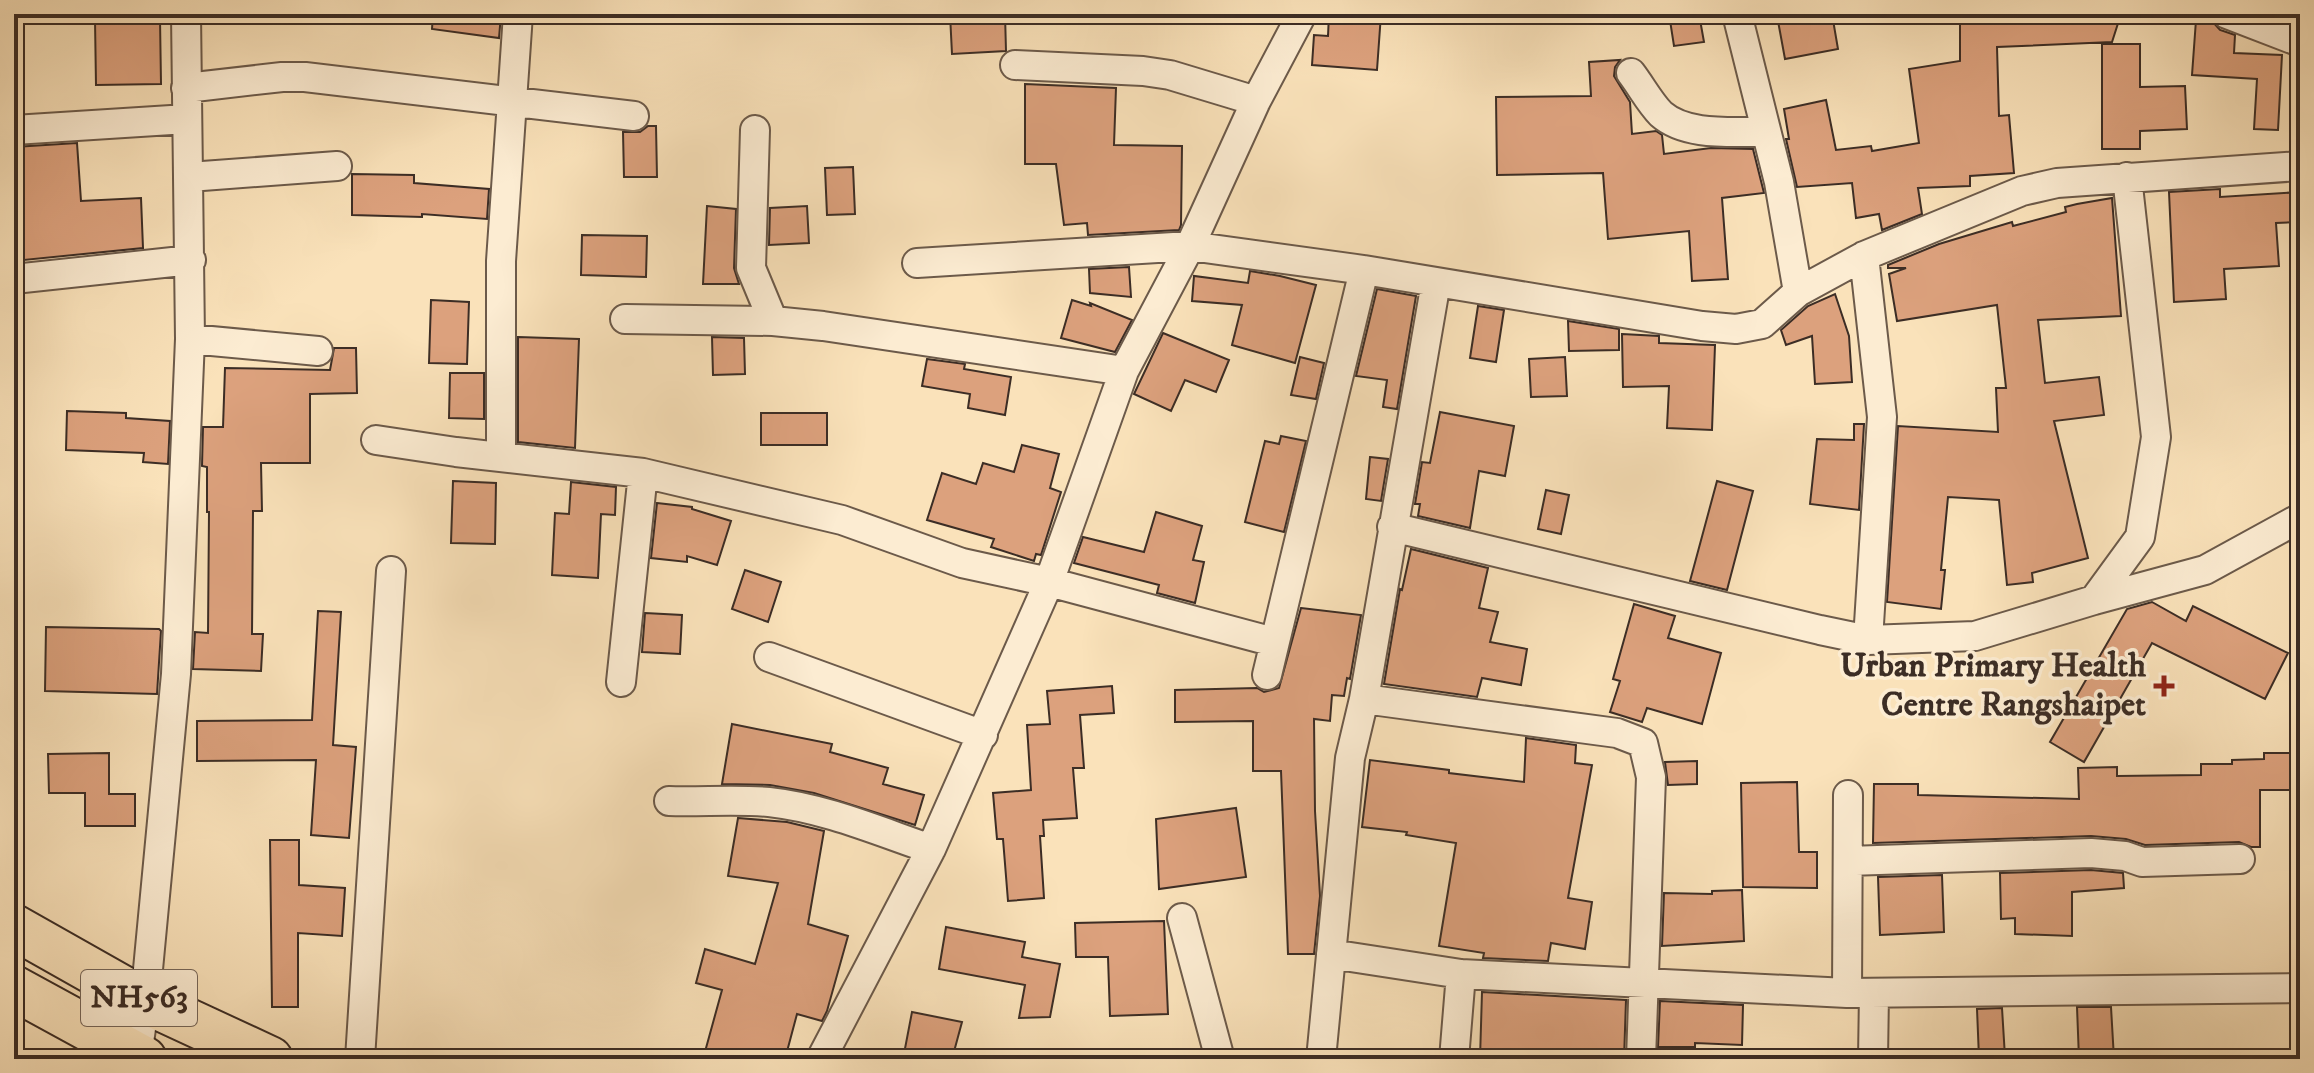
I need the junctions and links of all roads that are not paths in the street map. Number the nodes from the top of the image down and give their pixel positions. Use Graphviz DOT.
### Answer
graph roads {
  1 [pos="186,14"];
  2 [pos="518,14"];
  3 [pos="1302,14"];
  4 [pos="1737,14"];
  5 [pos="2227,14"];
  6 [pos="2300,42"];
  7 [pos="1015,65"];
  8 [pos="1631,73"];
  9 [pos="186,88"];
  10 [pos="1256,101"];
  11 [pos="512,102"];
  12 [pos="634,116"];
  13 [pos="187,119"];
  14 [pos="14,130"];
  15 [pos="755,130"];
  16 [pos="1766,132"];
  17 [pos="337,166"];
  18 [pos="2300,166"];
  19 [pos="189,177"];
  20 [pos="2127,177"];
  21 [pos="1190,246"];
  22 [pos="1864,256"];
  23 [pos="191,260"];
  24 [pos="917,263"];
  25 [pos="1364,270"];
  26 [pos="14,279"];
  27 [pos="1436,282"];
  28 [pos="1798,292"];
  29 [pos="625,319"];
  30 [pos="773,321"];
  31 [pos="190,339"];
  32 [pos="318,351"];
  33 [pos="1124,371"];
  34 [pos="376,440"];
  35 [pos="501,456"];
  36 [pos="643,473"];
  37 [pos="2300,518"];
  38 [pos="1392,527"];
  39 [pos="391,571"];
  40 [pos="1049,582"];
  41 [pos="2094,600"];
  42 [pos="1868,640"];
  43 [pos="1274,642"];
  44 [pos="769,657"];
  45 [pos="1267,675"];
  46 [pos="621,682"];
  47 [pos="1364,699"];
  48 [pos="983,735"];
  49 [pos="1848,795"];
  50 [pos="669,801"];
  51 [pos="931,849"];
  52 [pos="2240,859"];
  53 [pos="1848,861"];
  54 [pos="1182,918"];
  55 [pos="14,927"];
  56 [pos="1331,954"];
  57 [pos="1461,974"];
  58 [pos="1645,982"];
  59 [pos="14,988"];
  60 [pos="2300,988"];
  61 [pos="1861,993"];
  62 [pos="145,1001"];
  63 [pos="140,1058"];
  64 [pos="270,1059"];
  65 [pos="360,1059"];
  66 [pos="821,1059"];
  67 [pos="1220,1059"];
  68 [pos="1321,1059"];
  69 [pos="1454,1059"];
  70 [pos="1641,1059"];
  71 [pos="1873,1059"];
  1 -- 9 [label="street"];
  2 -- 11 [label="street"];
  3 -- 10 [label="street"];
  4 -- 16 [label="street"];
  5 -- 6 [label="street"];
  7 -- 10 [label="street"];
  8 -- 16 [label="street"];
  9 -- 11 [label="street"];
  9 -- 13 [label="street"];
  10 -- 21 [label="street"];
  11 -- 12 [label="street"];
  11 -- 35 [label="street"];
  13 -- 14 [label="street"];
  13 -- 19 [label="street"];
  15 -- 30 [label="street"];
  16 -- 28 [label="street"];
  17 -- 19 [label="street"];
  18 -- 20 [label="street"];
  19 -- 23 [label="street"];
  20 -- 22 [label="street"];
  20 -- 41 [label="street"];
  21 -- 24 [label="street"];
  21 -- 25 [label="street"];
  21 -- 33 [label="street"];
  22 -- 28 [label="street"];
  22 -- 42 [label="street"];
  23 -- 26 [label="street"];
  23 -- 31 [label="street"];
  25 -- 27 [label="street"];
  25 -- 43 [label="street"];
  27 -- 28 [label="street"];
  27 -- 38 [label="street"];
  29 -- 30 [label="street"];
  30 -- 33 [label="street"];
  31 -- 32 [label="street"];
  31 -- 62 [label="street"];
  33 -- 40 [label="street"];
  34 -- 35 [label="street"];
  35 -- 36 [label="street"];
  36 -- 40 [label="street"];
  36 -- 46 [label="street"];
  37 -- 41 [label="street"];
  38 -- 42 [label="street"];
  38 -- 47 [label="street"];
  39 -- 65 [label="street"];
  40 -- 43 [label="street"];
  40 -- 48 [label="street"];
  41 -- 42 [label="street"];
  43 -- 45 [label="street"];
  44 -- 48 [label="street"];
  47 -- 56 [label="street"];
  47 -- 58 [label="street"];
  48 -- 51 [label="street"];
  49 -- 53 [label="street"];
  50 -- 51 [label="street"];
  51 -- 66 [label="street"];
  52 -- 53 [label="street"];
  53 -- 61 [label="street"];
  54 -- 67 [label="street"];
  55 -- 62 [label="highway, NH563"];
  56 -- 57 [label="street"];
  56 -- 68 [label="street"];
  57 -- 58 [label="street"];
  57 -- 69 [label="street"];
  58 -- 61 [label="street"];
  58 -- 70 [label="street"];
  59 -- 63 [label="highway, NH563"];
  60 -- 61 [label="street"];
  61 -- 71 [label="street"];
  62 -- 63 [label="street"];
  62 -- 64 [label="highway, NH563"];
}
